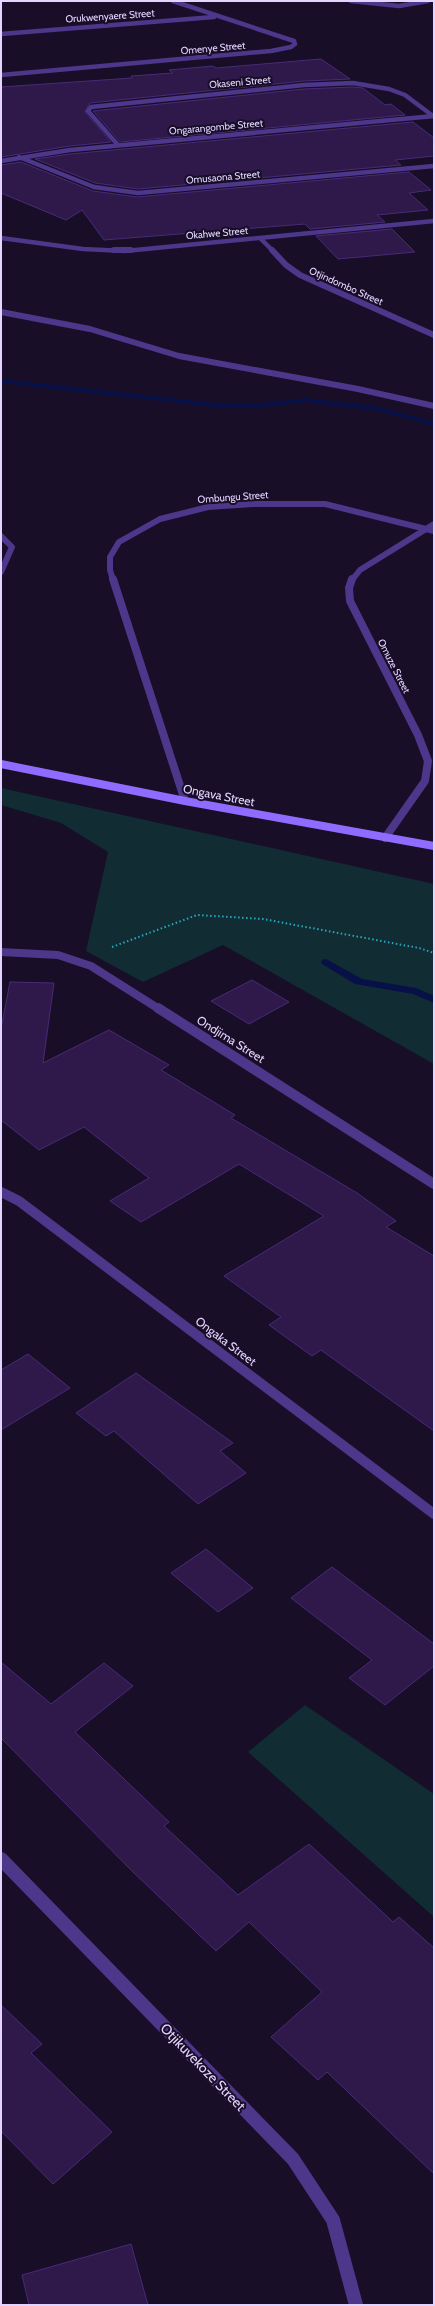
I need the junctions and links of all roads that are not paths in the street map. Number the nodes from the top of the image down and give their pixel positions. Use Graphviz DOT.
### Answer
graph roads {
  1 [pos="173,1"];
  2 [pos="351,1"];
  3 [pos="428,1"];
  4 [pos="220,17"];
  5 [pos="1,34"];
  6 [pos="1,75"];
  7 [pos="434,116"];
  8 [pos="118,145"];
  9 [pos="19,157"];
  10 [pos="1,161"];
  11 [pos="434,166"];
  12 [pos="434,221"];
  13 [pos="1,238"];
  14 [pos="260,238"];
  15 [pos="1,312"];
  16 [pos="434,335"];
  17 [pos="434,406"];
  18 [pos="434,524"];
  19 [pos="425,529"];
  20 [pos="434,531"];
  21 [pos="1,536"];
  22 [pos="1,572"];
  23 [pos="1,764"];
  24 [pos="185,801"];
  25 [pos="385,838"];
  26 [pos="434,846"];
  27 [pos="1,952"];
  28 [pos="434,1184"];
  29 [pos="1,1192"];
  30 [pos="434,1514"];
  31 [pos="1,1859"];
  32 [pos="356,2305"];
  1 -- 4 [label="street, Omenye Street"];
  2 -- 3 [label="street"];
  4 -- 5 [label="street, Orukwenyaere Street"];
  4 -- 6 [label="street, Omenye Street"];
  7 -- 8 [label="street, Ongarangombe Street"];
  7 -- 8 [label="street, Okaseni Street"];
  8 -- 9 [label="street, Ongarangombe Street"];
  9 -- 10 [label="street, Ongarangombe Street"];
  9 -- 11 [label="street, Omusaona Street"];
  12 -- 14 [label="street, Okahwe Street"];
  13 -- 14 [label="street, Okahwe Street"];
  14 -- 16 [label="street, Otjindombo Street"];
  15 -- 17 [label="street"];
  18 -- 19 [label="street, Omuze Street"];
  19 -- 20 [label="street, Ombungu Street"];
  19 -- 24 [label="street, Ombungu Street"];
  19 -- 25 [label="street, Omuze Street"];
  21 -- 22 [label="street"];
  23 -- 24 [label="street, Ongava Street"];
  24 -- 25 [label="street, Ongava Street"];
  25 -- 26 [label="street, Ongava Street"];
  27 -- 28 [label="street, Ondjima Street"];
  29 -- 30 [label="street, Ongaka Street"];
  31 -- 32 [label="street, Otjikuvekoze Street"];
}
